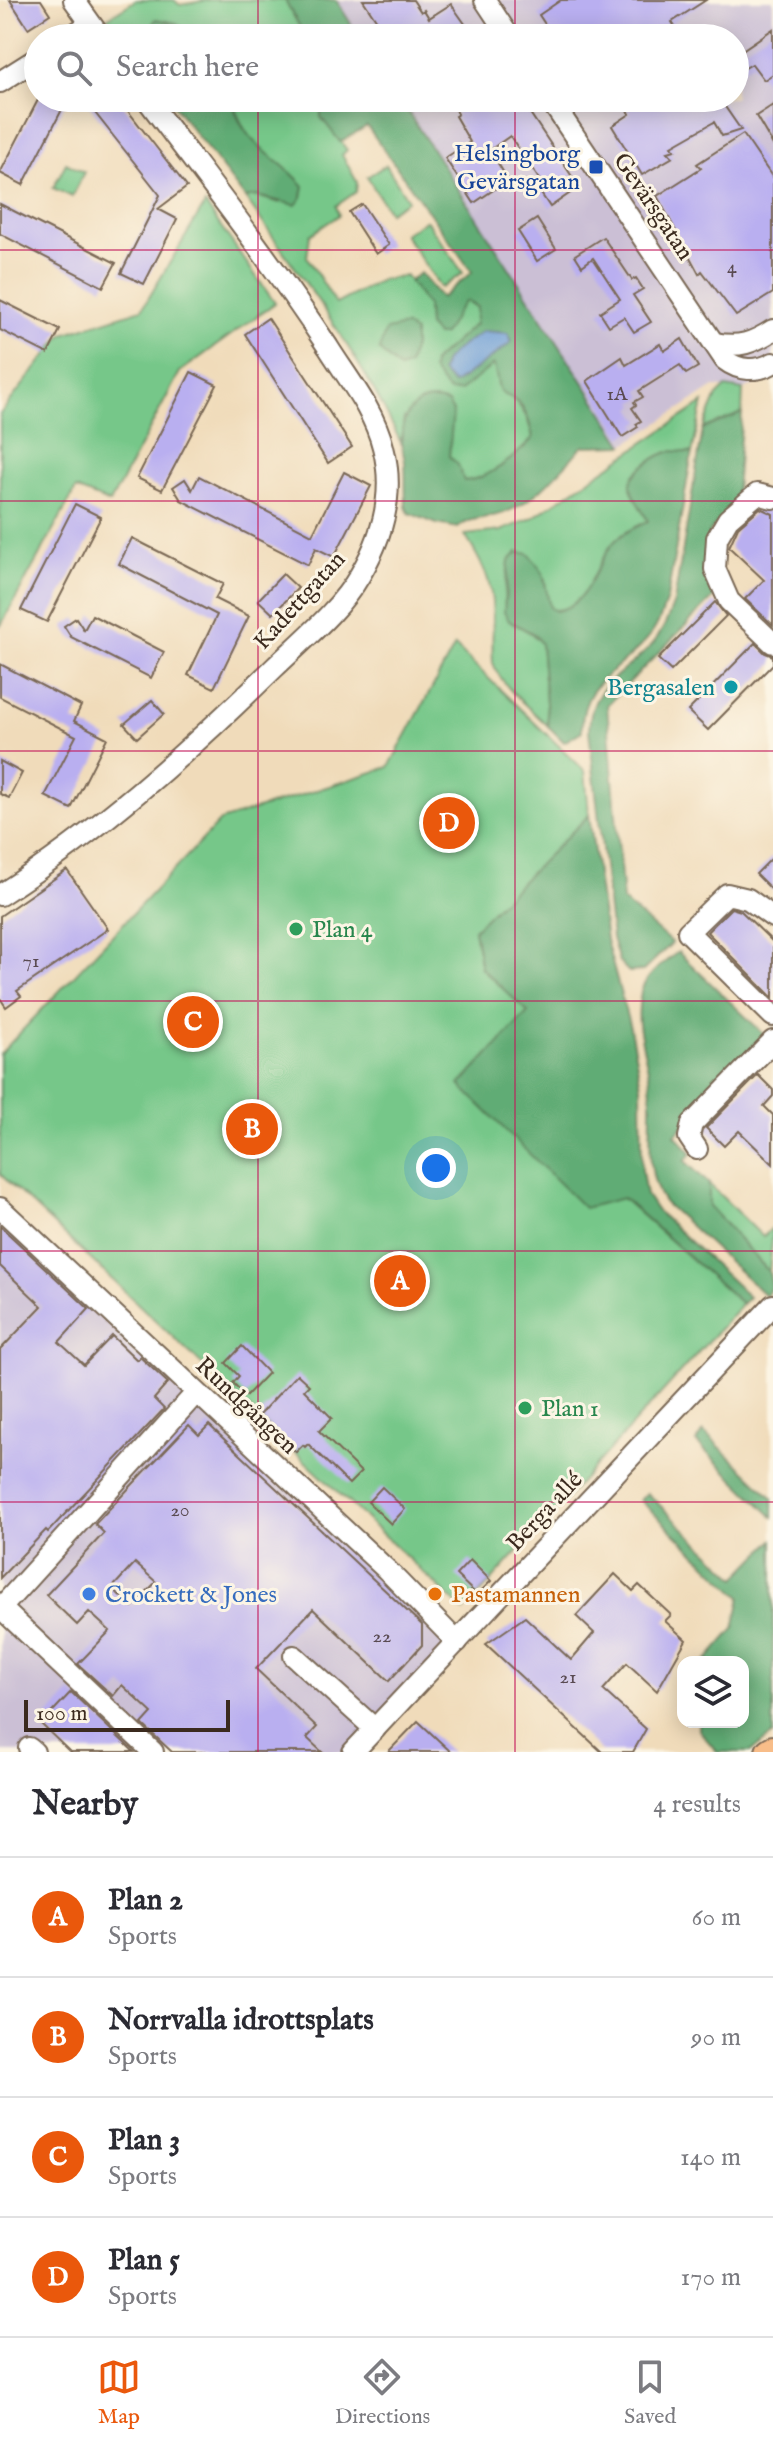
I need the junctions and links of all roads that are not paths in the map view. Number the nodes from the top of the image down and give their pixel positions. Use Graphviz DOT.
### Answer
graph roads {
  1 [pos="74,0"];
  2 [pos="485,0"];
  3 [pos="91,24"];
  4 [pos="501,24"];
  5 [pos="24,67"];
  6 [pos="0,82"];
  7 [pos="157,112"];
  8 [pos="558,112"];
  9 [pos="773,330"];
  10 [pos="715,343"];
  11 [pos="773,363"];
  12 [pos="773,498"];
  13 [pos="773,643"];
  14 [pos="0,895"];
  15 [pos="773,917"];
  16 [pos="773,1016"];
  17 [pos="773,1041"];
  18 [pos="697,1149"];
  19 [pos="0,1208"];
  20 [pos="773,1305"];
  21 [pos="196,1393"];
  22 [pos="0,1609"];
  23 [pos="457,1642"];
  24 [pos="294,1656"];
  25 [pos="375,1729"];
  26 [pos="153,1752"];
  27 [pos="353,1752"];
  1 -- 3 [label="street"];
  2 -- 4 [label="street"];
  5 -- 6 [label="street"];
  7 -- 14 [label="street, Kadettgatan"];
  8 -- 10 [label="street, Gevärsgatan"];
  9 -- 10 [label="street"];
  10 -- 11 [label="street, Gevärsgatan"];
  12 -- 13 [label="street"];
  15 -- 16 [label="street"];
  17 -- 18 [label="street"];
  19 -- 21 [label="street, Rundgången"];
  20 -- 23 [label="street, Berga allé"];
  21 -- 22 [label="street"];
  21 -- 23 [label="street, Rundgången"];
  22 -- 26 [label="street"];
  23 -- 25 [label="street, Berga allé"];
  24 -- 25 [label="street"];
  25 -- 27 [label="street, Berga allé"];
}
